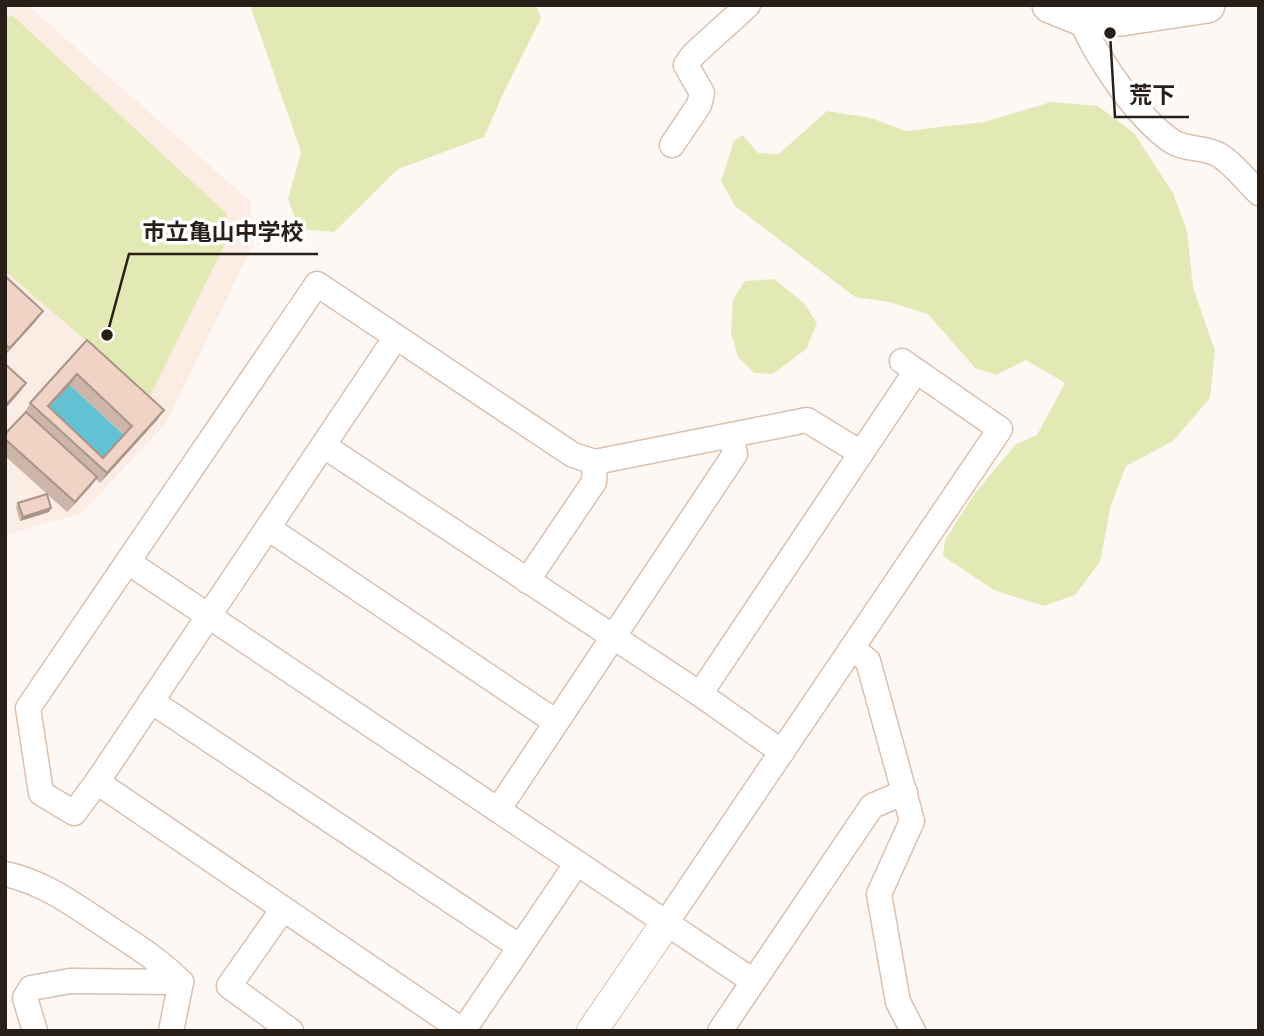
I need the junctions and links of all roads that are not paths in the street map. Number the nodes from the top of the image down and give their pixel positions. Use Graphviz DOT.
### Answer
graph roads {
  1 [pos="748,5"];
  2 [pos="1207,5"];
  3 [pos="1165,8"];
  4 [pos="1065,11"];
  5 [pos="672,145"];
  6 [pos="1259,193"];
  7 [pos="396,337"];
  8 [pos="732,436"];
  9 [pos="324,446"];
  10 [pos="861,453"];
  11 [pos="595,461"];
  12 [pos="268,528"];
  13 [pos="128,562"];
  14 [pos="527,580"];
  15 [pos="208,615"];
  16 [pos="613,637"];
  17 [pos="852,648"];
  18 [pos="700,694"];
  19 [pos="151,701"];
  20 [pos="556,722"];
  21 [pos="782,752"];
  22 [pos="97,782"];
  23 [pos="905,792"];
  24 [pos="498,810"];
  25 [pos="577,863"];
  26 [pos="5,874"];
  27 [pos="283,909"];
  28 [pos="666,923"];
  29 [pos="520,947"];
  30 [pos="753,981"];
  31 [pos="181,982"];
  32 [pos="35,1031"];
  33 [pos="171,1031"];
  34 [pos="291,1031"];
  35 [pos="463,1031"];
  36 [pos="592,1031"];
  37 [pos="720,1031"];
  38 [pos="914,1031"];
  1 -- 5 [label="street"];
  2 -- 3 [label="main road"];
  3 -- 4 [label="main road"];
  4 -- 6 [label="street"];
  7 -- 9 [label="street"];
  7 -- 11 [label="street"];
  7 -- 13 [label="street"];
  8 -- 10 [label="street"];
  8 -- 11 [label="street"];
  8 -- 16 [label="street"];
  9 -- 12 [label="street"];
  9 -- 14 [label="street"];
  10 -- 17 [label="street"];
  10 -- 18 [label="street"];
  11 -- 14 [label="street"];
  12 -- 15 [label="street"];
  12 -- 20 [label="street"];
  13 -- 15 [label="street"];
  13 -- 22 [label="street"];
  14 -- 16 [label="street"];
  15 -- 19 [label="street"];
  15 -- 24 [label="street"];
  16 -- 18 [label="street"];
  16 -- 20 [label="street"];
  17 -- 21 [label="street"];
  17 -- 23 [label="street"];
  18 -- 21 [label="street"];
  19 -- 22 [label="street"];
  19 -- 29 [label="street"];
  20 -- 24 [label="street"];
  21 -- 28 [label="street"];
  22 -- 27 [label="street"];
  23 -- 30 [label="street"];
  23 -- 38 [label="street"];
  24 -- 25 [label="street"];
  25 -- 28 [label="street"];
  25 -- 29 [label="street"];
  26 -- 31 [label="street"];
  27 -- 34 [label="street"];
  27 -- 35 [label="street"];
  28 -- 30 [label="street"];
  28 -- 36 [label="street"];
  29 -- 35 [label="street"];
  30 -- 37 [label="street"];
  31 -- 32 [label="street"];
  31 -- 33 [label="street"];
}
